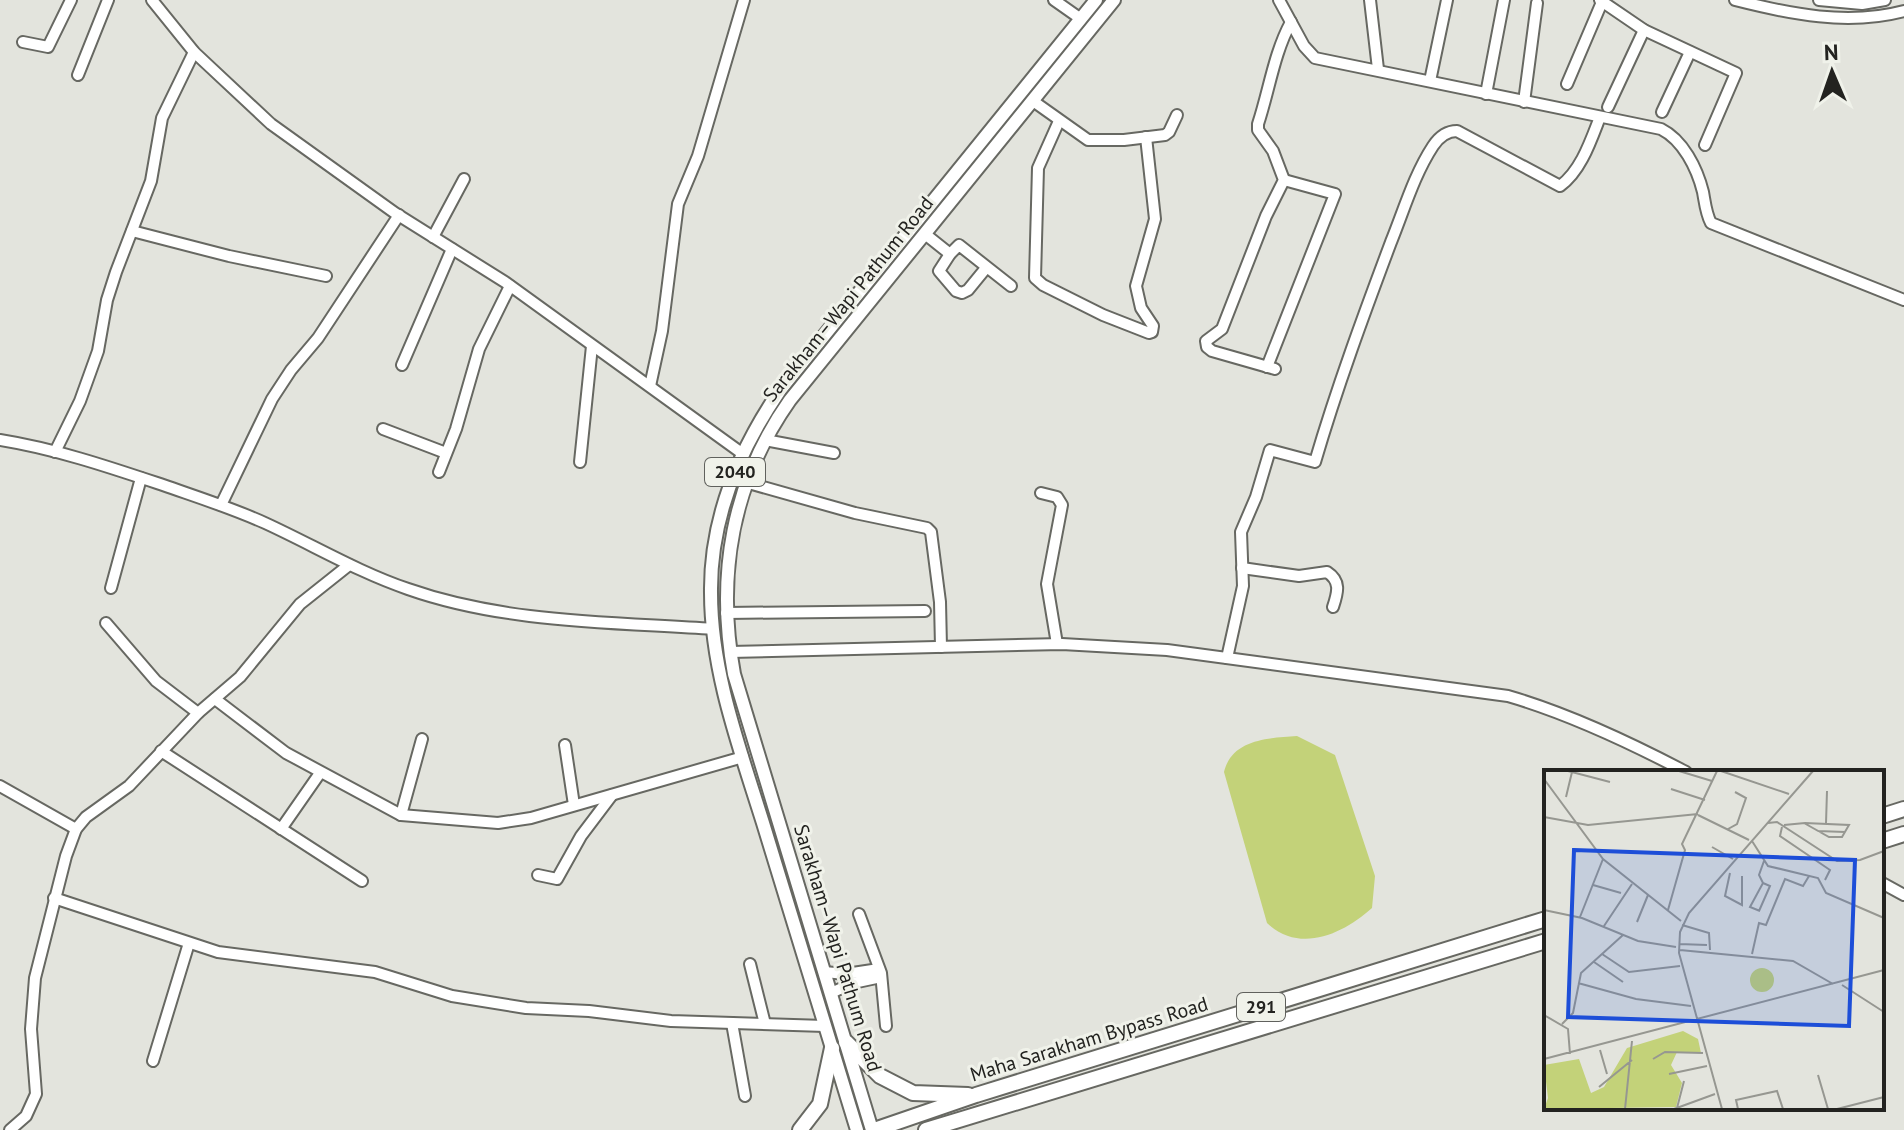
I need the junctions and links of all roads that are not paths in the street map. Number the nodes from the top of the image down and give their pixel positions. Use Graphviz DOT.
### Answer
graph roads {
  1 [pos="71,0"];
  2 [pos="108,0"];
  3 [pos="152,0"];
  4 [pos="744,0"];
  5 [pos="1054,0"];
  6 [pos="1096,0"];
  7 [pos="1114,0"];
  8 [pos="1279,0"];
  9 [pos="1370,0"];
  10 [pos="1447,0"];
  11 [pos="1504,0"];
  12 [pos="1735,0"];
  13 [pos="1819,0"];
  14 [pos="1885,0"];
  15 [pos="1601,1"];
  16 [pos="1068,3"];
  17 [pos="1537,3"];
  18 [pos="1904,11"];
  19 [pos="1081,19"];
  20 [pos="1291,22"];
  21 [pos="1644,30"];
  22 [pos="23,42"];
  23 [pos="194,52"];
  24 [pos="1690,52"];
  25 [pos="1378,69"];
  26 [pos="78,75"];
  27 [pos="1430,81"];
  28 [pos="1567,84"];
  29 [pos="1486,94"];
  30 [pos="1033,101"];
  31 [pos="1524,102"];
  32 [pos="1608,107"];
  33 [pos="1662,112"];
  34 [pos="1177,115"];
  35 [pos="1600,117"];
  36 [pos="1059,121"];
  37 [pos="1146,137"];
  38 [pos="1705,145"];
  39 [pos="954,175"];
  40 [pos="464,179"];
  41 [pos="1284,180"];
  42 [pos="965,184"];
  43 [pos="399,215"];
  44 [pos="132,231"];
  45 [pos="925,234"];
  46 [pos="433,237"];
  47 [pos="452,249"];
  48 [pos="950,254"];
  49 [pos="986,268"];
  50 [pos="326,276"];
  51 [pos="510,286"];
  52 [pos="1011,286"];
  53 [pos="1904,300"];
  54 [pos="592,346"];
  55 [pos="402,365"];
  56 [pos="650,386"];
  57 [pos="383,429"];
  58 [pos="0,440"];
  59 [pos="765,440"];
  60 [pos="55,452"];
  61 [pos="446,453"];
  62 [pos="834,453"];
  63 [pos="743,454"];
  64 [pos="580,462"];
  65 [pos="439,472"];
  66 [pos="141,478"];
  67 [pos="745,482"];
  68 [pos="1041,493"];
  69 [pos="221,505"];
  70 [pos="349,565"];
  71 [pos="1242,568"];
  72 [pos="111,588"];
  73 [pos="1333,607"];
  74 [pos="925,611"];
  75 [pos="726,613"];
  76 [pos="106,623"];
  77 [pos="713,629"];
  78 [pos="1057,644"];
  79 [pos="941,647"];
  80 [pos="730,652"];
  81 [pos="1227,658"];
  82 [pos="215,699"];
  83 [pos="198,713"];
  84 [pos="422,739"];
  85 [pos="565,745"];
  86 [pos="161,751"];
  87 [pos="743,757"];
  88 [pos="1682,770"];
  89 [pos="320,773"];
  90 [pos="0,786"];
  91 [pos="612,795"];
  92 [pos="574,805"];
  93 [pos="1904,809"];
  94 [pos="401,815"];
  95 [pos="1884,815"];
  96 [pos="778,820"];
  97 [pos="764,825"];
  98 [pos="76,829"];
  99 [pos="281,829"];
  100 [pos="1904,834"];
  101 [pos="1884,840"];
  102 [pos="538,875"];
  103 [pos="362,881"];
  104 [pos="1884,884"];
  105 [pos="1904,895"];
  106 [pos="54,898"];
  107 [pos="859,914"];
  108 [pos="1544,920"];
  109 [pos="1544,942"];
  110 [pos="189,943"];
  111 [pos="750,964"];
  112 [pos="824,972"];
  113 [pos="880,973"];
  114 [pos="831,993"];
  115 [pos="732,1023"];
  116 [pos="765,1024"];
  117 [pos="825,1026"];
  118 [pos="886,1026"];
  119 [pos="839,1045"];
  120 [pos="153,1061"];
  121 [pos="976,1095"];
  122 [pos="745,1096"];
  123 [pos="986,1112"];
  124 [pos="10,1130"];
  125 [pos="800,1130"];
  126 [pos="857,1130"];
  127 [pos="873,1130"];
  128 [pos="926,1130"];
  129 [pos="959,1130"];
  1 -- 22 [label="street"];
  2 -- 26 [label="street"];
  3 -- 23 [label="street"];
  4 -- 56 [label="street"];
  5 -- 16 [label="street"];
  6 -- 19 [label="main road, Sarakham–Wapi Pathum Road / 2040"];
  7 -- 30 [label="main road, Sarakham–Wapi Pathum Road / 2040"];
  8 -- 20 [label="street"];
  9 -- 25 [label="street"];
  10 -- 27 [label="street"];
  11 -- 29 [label="street"];
  12 -- 18 [label="street"];
  13 -- 14 [label="street"];
  15 -- 21 [label="street"];
  15 -- 28 [label="street"];
  16 -- 19 [label="street"];
  17 -- 31 [label="street"];
  19 -- 39 [label="main road, Sarakham–Wapi Pathum Road / 2040"];
  20 -- 25 [label="street"];
  20 -- 41 [label="street"];
  21 -- 24 [label="street"];
  21 -- 32 [label="street"];
  23 -- 43 [label="street"];
  23 -- 44 [label="street"];
  24 -- 33 [label="street"];
  24 -- 38 [label="street"];
  25 -- 27 [label="street"];
  27 -- 29 [label="street"];
  29 -- 31 [label="street"];
  30 -- 36 [label="street"];
  30 -- 42 [label="main road, Sarakham–Wapi Pathum Road / 2040"];
  31 -- 35 [label="street"];
  34 -- 37 [label="street"];
  35 -- 53 [label="street"];
  35 -- 71 [label="street"];
  36 -- 37 [label="street"];
  36 -- 37 [label="street"];
  39 -- 42 [label="main road"];
  39 -- 63 [label="main road, Sarakham–Wapi Pathum Road / 2040"];
  40 -- 46 [label="street"];
  41 -- 41 [label="street"];
  42 -- 45 [label="main road, Sarakham–Wapi Pathum Road / 2040"];
  43 -- 46 [label="street"];
  43 -- 69 [label="street"];
  44 -- 50 [label="street"];
  44 -- 60 [label="street"];
  45 -- 48 [label="street"];
  45 -- 59 [label="main road, Sarakham–Wapi Pathum Road / 2040"];
  46 -- 47 [label="street"];
  47 -- 51 [label="street"];
  47 -- 55 [label="street"];
  48 -- 49 [label="street"];
  48 -- 49 [label="street"];
  49 -- 52 [label="street"];
  51 -- 54 [label="street"];
  51 -- 61 [label="street"];
  54 -- 56 [label="street"];
  54 -- 64 [label="street"];
  56 -- 63 [label="street"];
  57 -- 61 [label="street"];
  58 -- 60 [label="street"];
  59 -- 62 [label="street"];
  59 -- 67 [label="main road, Sarakham–Wapi Pathum Road / 2040"];
  60 -- 66 [label="street"];
  61 -- 65 [label="street"];
  63 -- 77 [label="main road, Sarakham–Wapi Pathum Road / 2040"];
  66 -- 69 [label="street"];
  66 -- 72 [label="street"];
  67 -- 75 [label="main road, Sarakham–Wapi Pathum Road / 2040"];
  67 -- 79 [label="street"];
  68 -- 78 [label="street"];
  69 -- 70 [label="street"];
  70 -- 77 [label="street"];
  70 -- 82 [label="street"];
  71 -- 73 [label="street"];
  71 -- 81 [label="street"];
  74 -- 75 [label="street"];
  75 -- 80 [label="main road, Sarakham–Wapi Pathum Road / 2040"];
  76 -- 83 [label="street"];
  77 -- 87 [label="main road, Sarakham–Wapi Pathum Road / 2040"];
  78 -- 79 [label="street"];
  78 -- 81 [label="street"];
  79 -- 80 [label="street"];
  80 -- 96 [label="main road, Sarakham–Wapi Pathum Road / 2040"];
  81 -- 88 [label="street"];
  82 -- 83 [label="street"];
  82 -- 89 [label="street"];
  83 -- 86 [label="street"];
  84 -- 94 [label="street"];
  85 -- 92 [label="street"];
  86 -- 98 [label="street"];
  86 -- 99 [label="street"];
  87 -- 91 [label="street"];
  87 -- 97 [label="main road, Sarakham–Wapi Pathum Road / 2040"];
  89 -- 94 [label="street"];
  89 -- 99 [label="street"];
  90 -- 98 [label="street"];
  91 -- 92 [label="street"];
  91 -- 102 [label="street"];
  92 -- 94 [label="street"];
  93 -- 95 [label="highway"];
  96 -- 97 [label="main road"];
  96 -- 112 [label="main road, Sarakham–Wapi Pathum Road / 2040"];
  97 -- 117 [label="main road, Sarakham–Wapi Pathum Road / 2040"];
  98 -- 106 [label="street"];
  99 -- 103 [label="street"];
  100 -- 101 [label="highway"];
  104 -- 105 [label="street"];
  106 -- 110 [label="street"];
  106 -- 124 [label="street"];
  107 -- 113 [label="street"];
  108 -- 121 [label="highway, Maha Sarakham Bypass Road / 291"];
  109 -- 123 [label="highway, Maha Sarakham Bypass Road / 291"];
  110 -- 115 [label="street"];
  110 -- 120 [label="street"];
  111 -- 116 [label="street"];
  112 -- 113 [label="street"];
  112 -- 114 [label="main road, Sarakham–Wapi Pathum Road / 2040"];
  113 -- 114 [label="street"];
  113 -- 118 [label="street"];
  114 -- 119 [label="main road, Sarakham–Wapi Pathum Road / 2040"];
  115 -- 116 [label="street"];
  115 -- 122 [label="street"];
  116 -- 117 [label="street"];
  117 -- 119 [label="main road, Sarakham–Wapi Pathum Road / 2040"];
  119 -- 121 [label="highway"];
  119 -- 125 [label="highway"];
  119 -- 126 [label="main road, Sarakham–Wapi Pathum Road / 2040"];
  119 -- 127 [label="main road, Sarakham–Wapi Pathum Road / 2040"];
  121 -- 127 [label="highway, Maha Sarakham Bypass Road / 291"];
  123 -- 128 [label="highway, Maha Sarakham Bypass Road / 291"];
  123 -- 129 [label="highway"];
}
